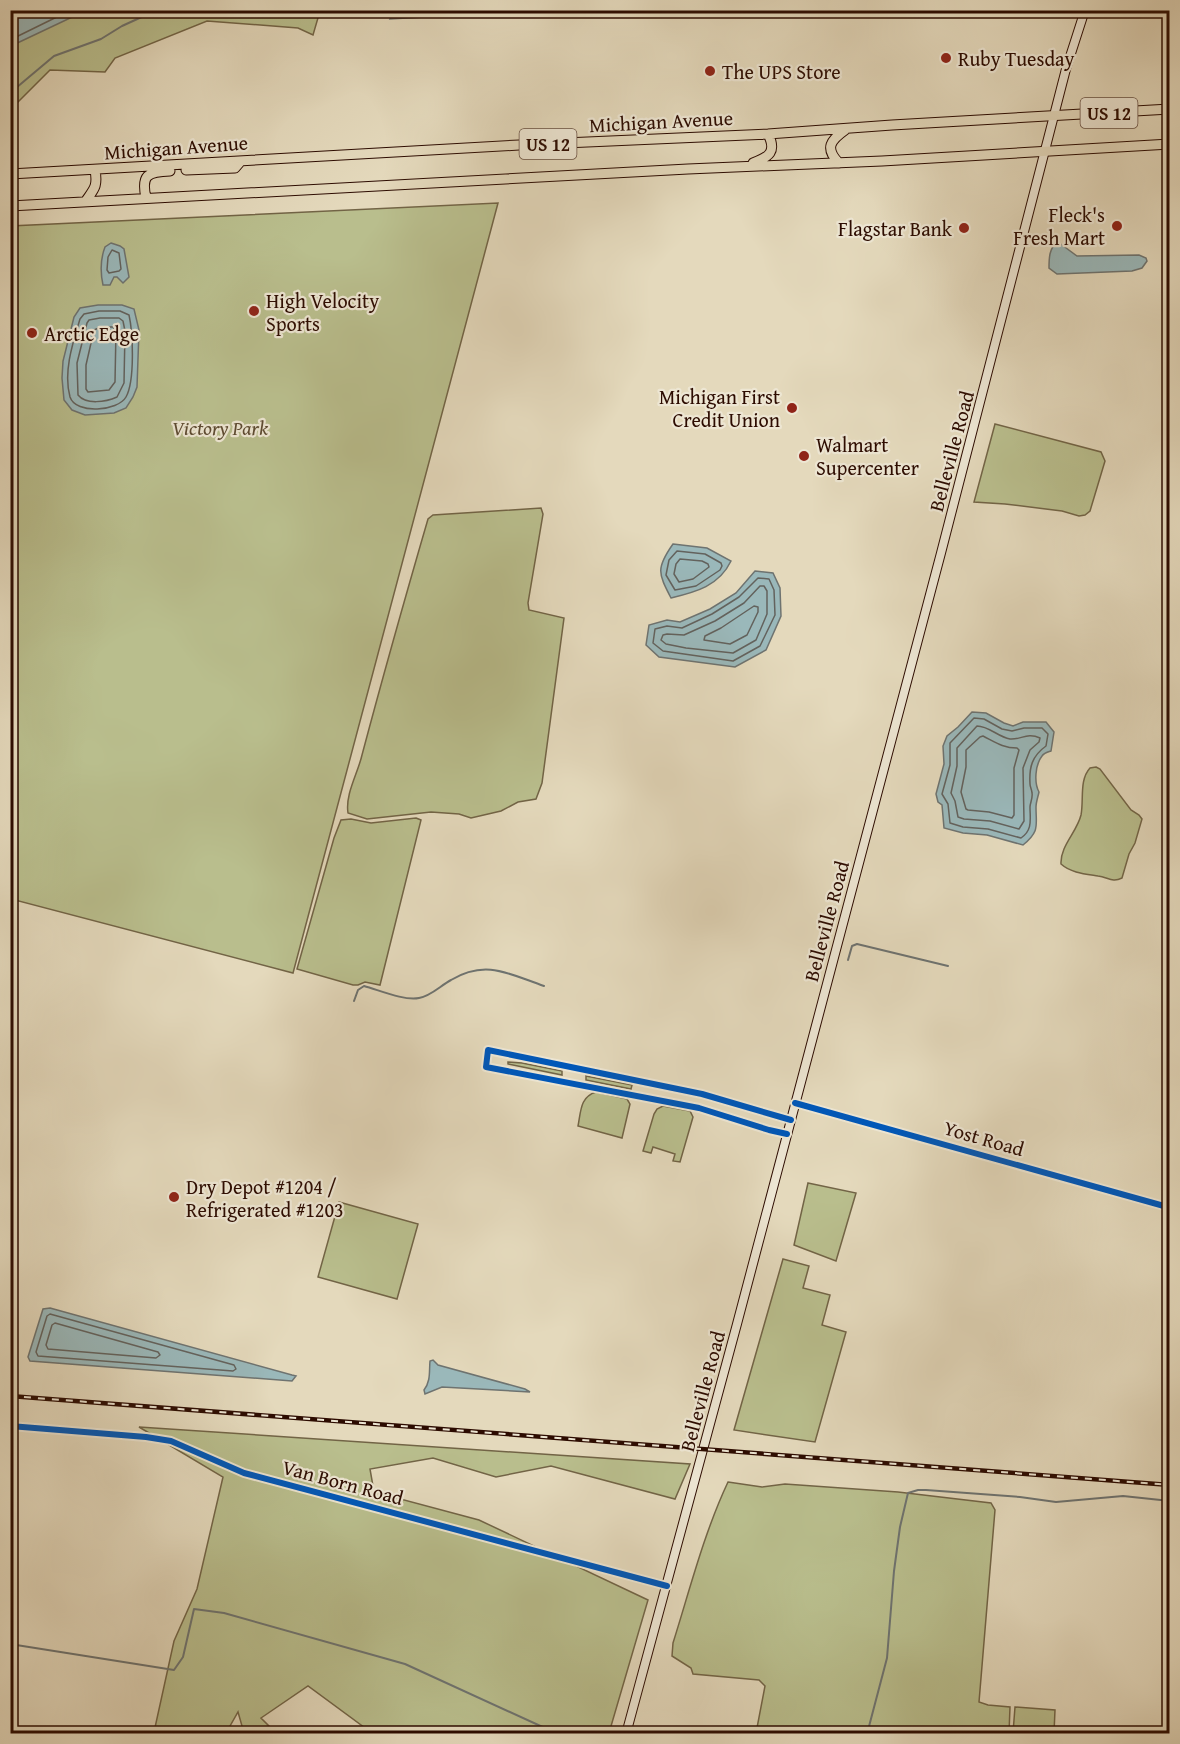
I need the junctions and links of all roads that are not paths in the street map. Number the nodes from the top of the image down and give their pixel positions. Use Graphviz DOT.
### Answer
graph roads {
  1 [pos="1085,10"];
  2 [pos="1170,109"];
  3 [pos="1054,116"];
  4 [pos="847,128"];
  5 [pos="768,134"];
  6 [pos="1170,144"];
  7 [pos="1046,151"];
  8 [pos="241,161"];
  9 [pos="838,163"];
  10 [pos="746,166"];
  11 [pos="95,170"];
  12 [pos="10,174"];
  13 [pos="146,198"];
  14 [pos="85,202"];
  15 [pos="10,206"];
  16 [pos="579,1069"];
  17 [pos="576,1084"];
  18 [pos="649,1084"];
  19 [pos="702,1095"];
  20 [pos="646,1098"];
  21 [pos="795,1103"];
  22 [pos="699,1108"];
  23 [pos="791,1120"];
  24 [pos="787,1134"];
  25 [pos="1164,1206"];
  26 [pos="10,1426"];
  27 [pos="667,1586"];
  28 [pos="626,1734"];
  1 -- 3 [label="main road, Belleville Road"];
  2 -- 3 [label="main road, Michigan Avenue / US 12"];
  3 -- 4 [label="main road, Michigan Avenue / US 12"];
  3 -- 7 [label="main road, Belleville Road"];
  4 -- 5 [label="main road, Michigan Avenue / US 12"];
  4 -- 9 [label="main road"];
  5 -- 8 [label="main road, Michigan Avenue / US 12"];
  5 -- 10 [label="main road"];
  6 -- 7 [label="main road, US 12"];
  7 -- 9 [label="main road, US 12"];
  7 -- 21 [label="main road, Belleville Road"];
  8 -- 11 [label="main road, Michigan Avenue / US 12"];
  8 -- 13 [label="main road"];
  9 -- 10 [label="main road, US 12"];
  10 -- 13 [label="main road, US 12"];
  11 -- 12 [label="main road, Michigan Avenue / US 12"];
  11 -- 14 [label="main road"];
  13 -- 14 [label="main road, US 12"];
  14 -- 15 [label="main road, US 12"];
  16 -- 17 [label="street"];
  16 -- 17 [label="street"];
  16 -- 18 [label="street"];
  17 -- 20 [label="street"];
  18 -- 19 [label="street"];
  18 -- 20 [label="street"];
  19 -- 22 [label="street"];
  19 -- 23 [label="street"];
  20 -- 22 [label="street"];
  21 -- 23 [label="main road, Belleville Road"];
  21 -- 25 [label="street, Yost Road"];
  22 -- 24 [label="street"];
  23 -- 24 [label="main road, Belleville Road"];
  24 -- 27 [label="main road, Belleville Road"];
  26 -- 27 [label="street, Van Born Road"];
  27 -- 28 [label="main road, Belleville Road"];
}
